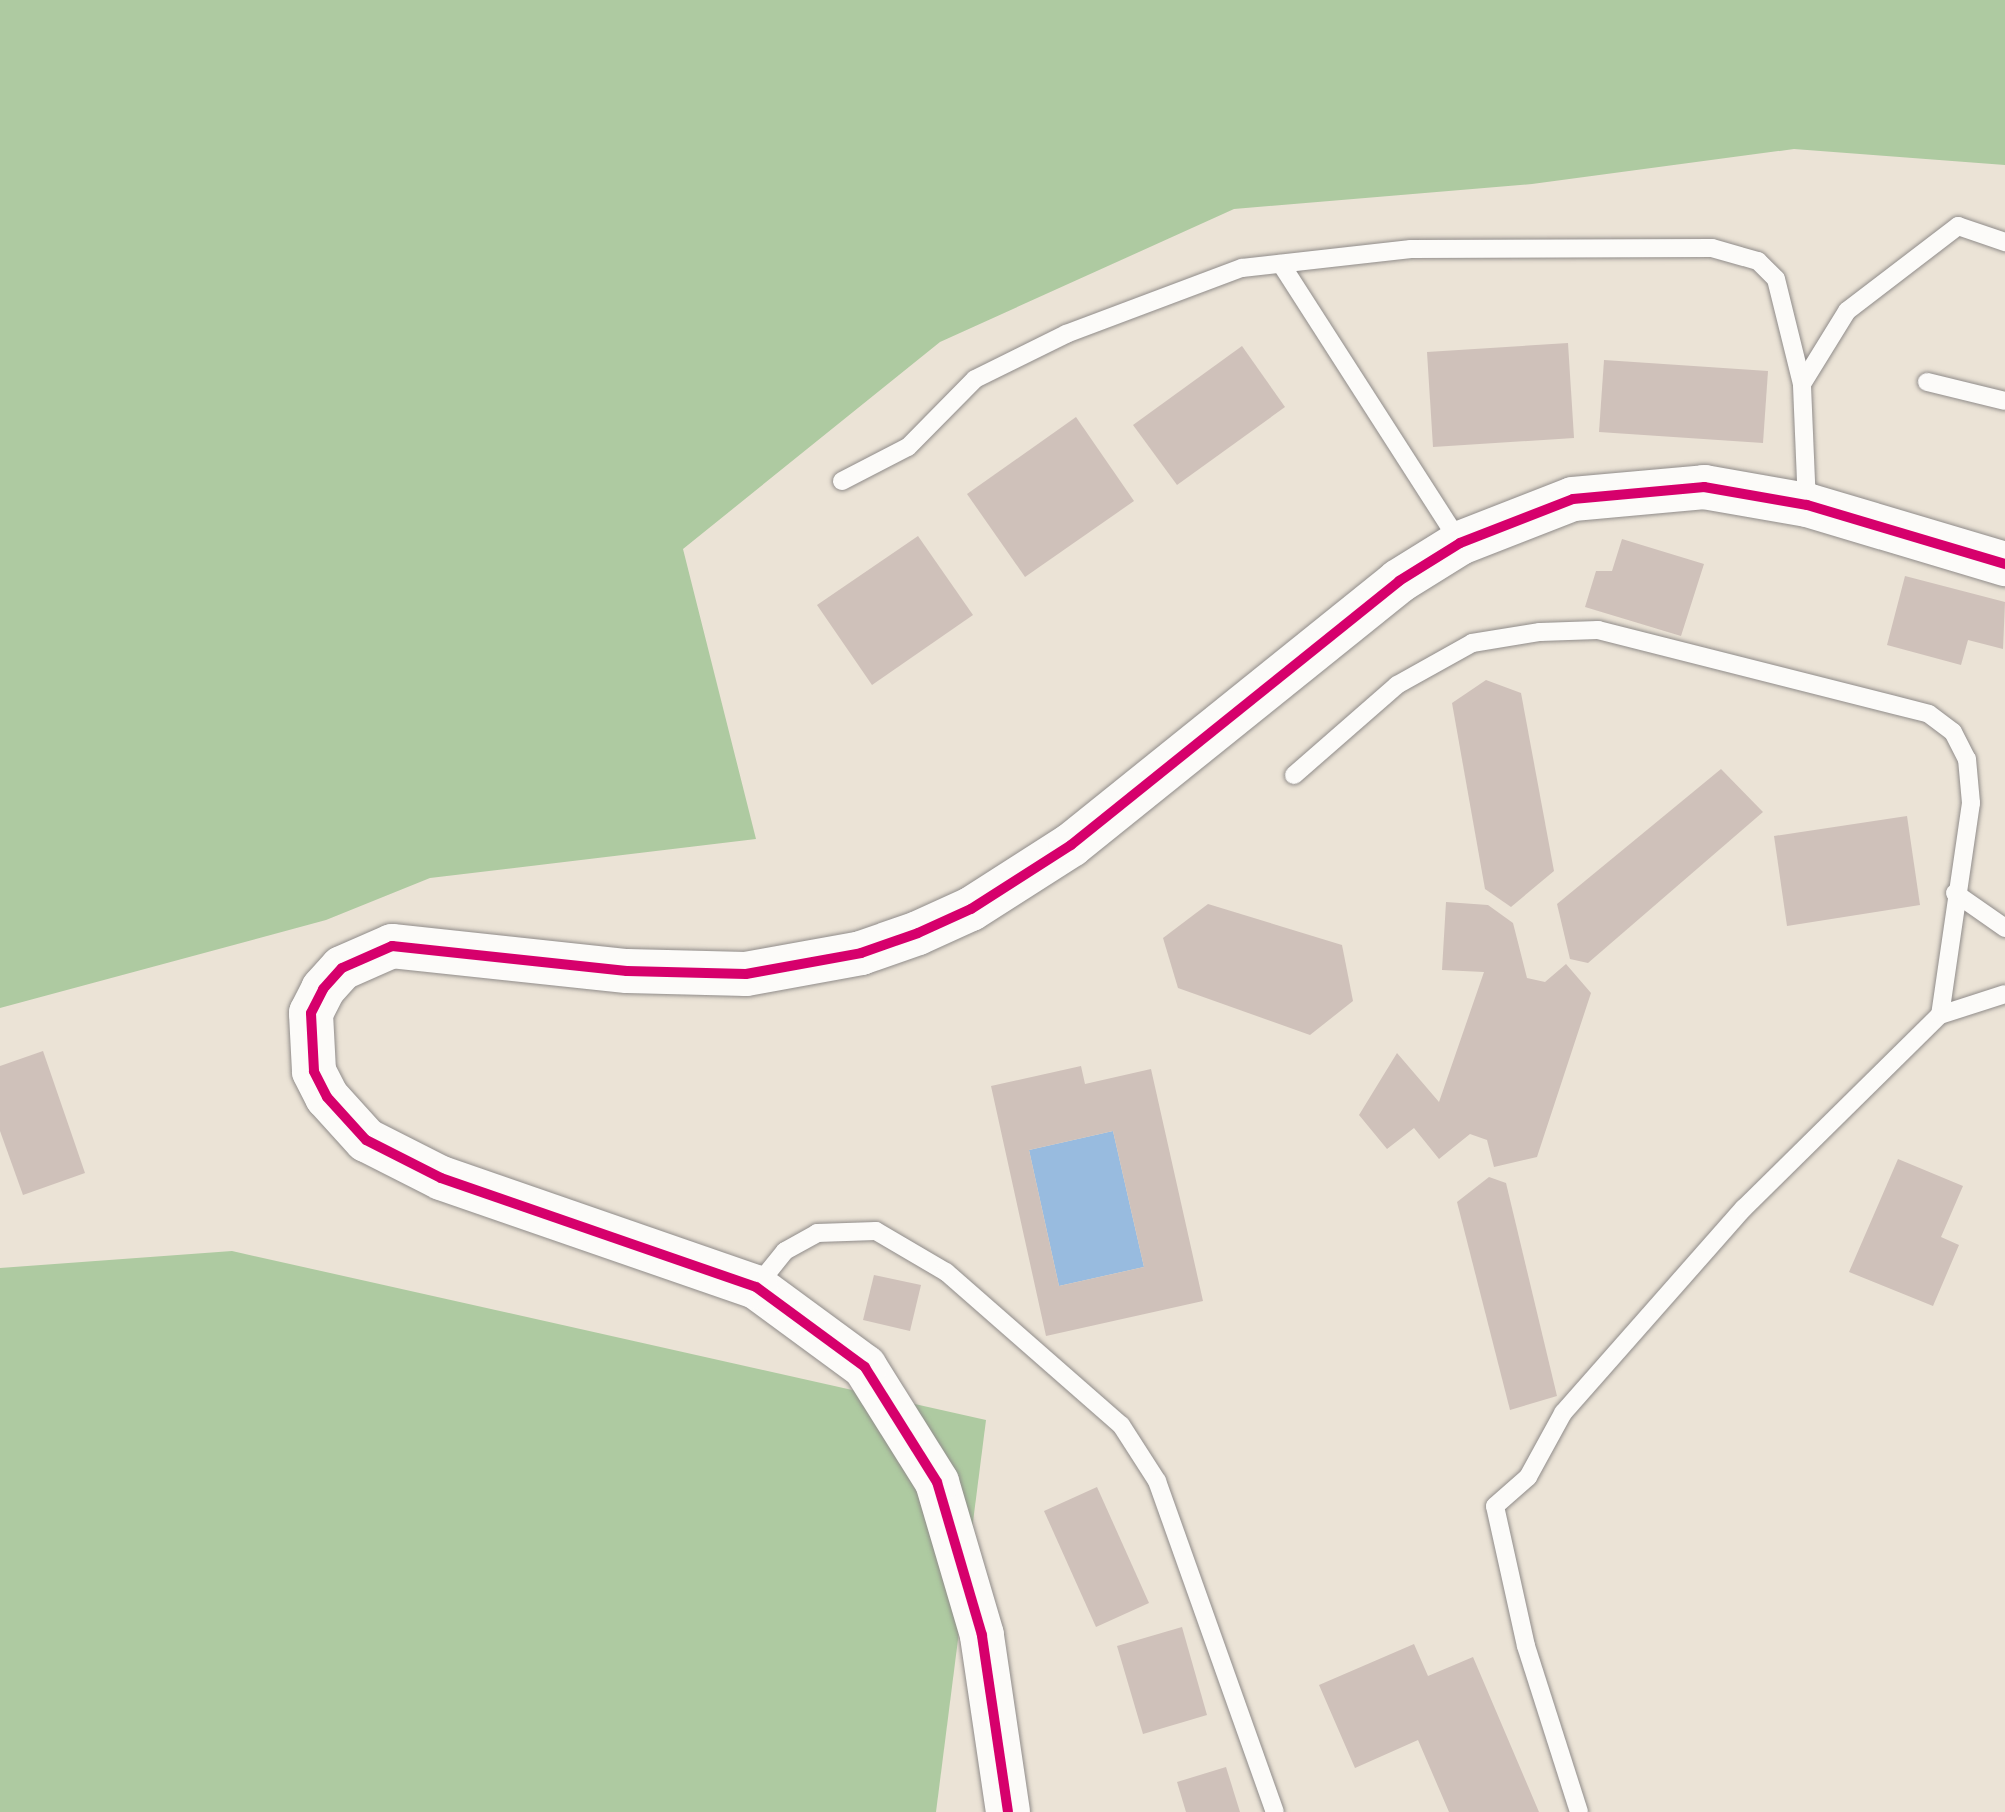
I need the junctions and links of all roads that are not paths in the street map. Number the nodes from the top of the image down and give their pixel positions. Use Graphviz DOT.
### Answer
graph roads {
  1 [pos="2005,242"];
  2 [pos="1281,264"];
  3 [pos="1927,382"];
  4 [pos="1802,384"];
  5 [pos="2005,401"];
  6 [pos="842,481"];
  7 [pos="1807,505"];
  8 [pos="1460,543"];
  9 [pos="2005,564"];
  10 [pos="1294,775"];
  11 [pos="1955,893"];
  12 [pos="2005,928"];
  13 [pos="2005,994"];
  14 [pos="1940,1015"];
  15 [pos="756,1287"];
  16 [pos="1008,1812"];
  17 [pos="1275,1812"];
  18 [pos="1579,1812"];
  1 -- 4 [label="lane"];
  2 -- 4 [label="lane"];
  2 -- 6 [label="lane"];
  2 -- 8 [label="lane"];
  3 -- 5 [label="lane"];
  4 -- 7 [label="lane"];
  7 -- 8 [label="street"];
  7 -- 9 [label="street"];
  8 -- 15 [label="street"];
  10 -- 11 [label="lane"];
  11 -- 12 [label="lane"];
  11 -- 14 [label="lane"];
  13 -- 14 [label="lane"];
  14 -- 18 [label="lane"];
  15 -- 16 [label="street"];
  15 -- 17 [label="lane"];
}
